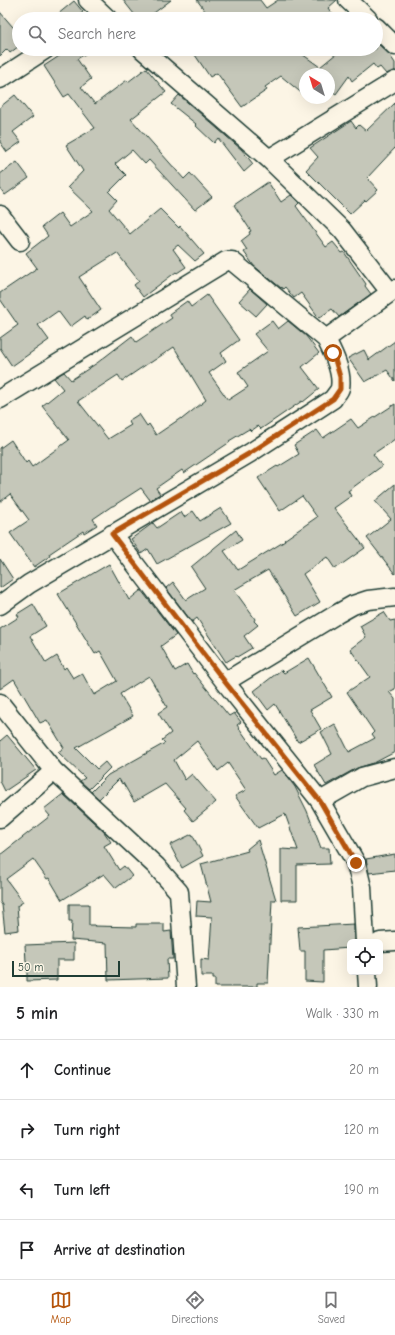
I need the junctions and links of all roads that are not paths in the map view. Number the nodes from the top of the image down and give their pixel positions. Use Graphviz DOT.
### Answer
graph roads {
  1 [pos="88,0"];
  2 [pos="348,0"];
  3 [pos="96,12"];
  4 [pos="361,12"];
  5 [pos="383,34"];
  6 [pos="395,46"];
  7 [pos="36,56"];
  8 [pos="150,56"];
  9 [pos="0,80"];
  10 [pos="395,81"];
  11 [pos="268,159"];
  12 [pos="0,215"];
  13 [pos="20,241"];
  14 [pos="393,290"];
  15 [pos="326,338"];
  16 [pos="0,399"];
  17 [pos="112,534"];
  18 [pos="395,597"];
  19 [pos="0,606"];
  20 [pos="225,682"];
  21 [pos="0,703"];
  22 [pos="395,768"];
  23 [pos="54,771"];
  24 [pos="320,801"];
  25 [pos="0,818"];
  26 [pos="365,939"];
  27 [pos="395,941"];
  28 [pos="383,942"];
  29 [pos="367,975"];
  30 [pos="186,987"];
  31 [pos="368,987"];
  1 -- 3 [label="street"];
  2 -- 4 [label="street"];
  5 -- 6 [label="street"];
  7 -- 9 [label="street"];
  8 -- 11 [label="street"];
  10 -- 11 [label="street"];
  11 -- 14 [label="street"];
  12 -- 13 [label="street"];
  14 -- 15 [label="street"];
  15 -- 16 [label="street"];
  15 -- 17 [label="street"];
  17 -- 19 [label="street"];
  17 -- 20 [label="street"];
  18 -- 20 [label="street"];
  20 -- 24 [label="street"];
  21 -- 23 [label="street"];
  22 -- 24 [label="street"];
  23 -- 25 [label="street"];
  23 -- 30 [label="street"];
  24 -- 26 [label="street"];
  27 -- 28 [label="street"];
  29 -- 31 [label="street"];
}
